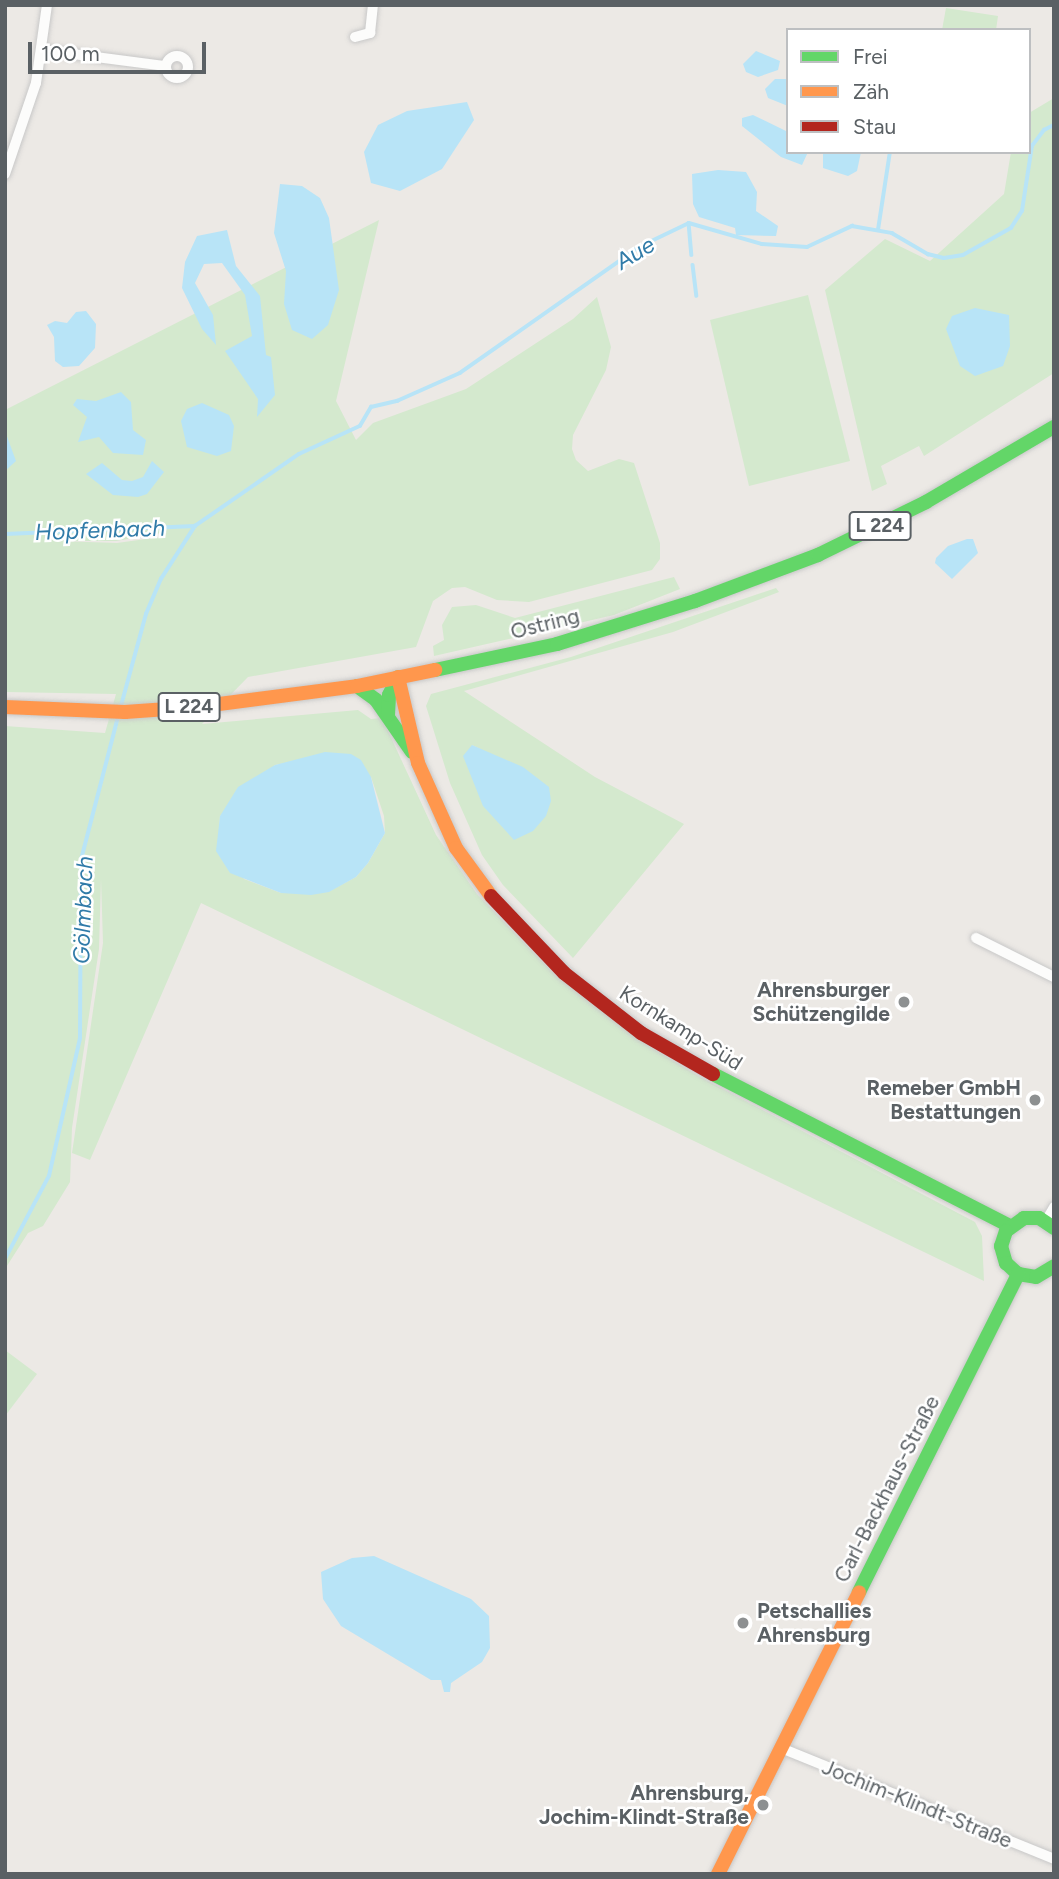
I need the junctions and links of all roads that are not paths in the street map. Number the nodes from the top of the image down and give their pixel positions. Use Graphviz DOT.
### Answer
graph roads {
  1 [pos="47,5"];
  2 [pos="373,5"];
  3 [pos="355,37"];
  4 [pos="42,50"];
  5 [pos="166,66"];
  6 [pos="5,174"];
  7 [pos="1054,427"];
  8 [pos="398,677"];
  9 [pos="357,686"];
  10 [pos="5,707"];
  11 [pos="388,715"];
  12 [pos="418,762"];
  13 [pos="976,938"];
  14 [pos="1054,977"];
  15 [pos="1054,1207"];
  16 [pos="1050,1225"];
  17 [pos="1007,1232"];
  18 [pos="1054,1266"];
  19 [pos="1018,1274"];
  20 [pos="781,1748"];
  21 [pos="1054,1860"];
  22 [pos="718,1874"];
  1 -- 4 [label="street"];
  2 -- 3 [label="street"];
  4 -- 5 [label="street"];
  4 -- 6 [label="street"];
  7 -- 8 [label="street, Ostring / L 224"];
  8 -- 9 [label="street, Ostring / L 224"];
  8 -- 11 [label="street"];
  8 -- 12 [label="street, Kornkamp-Süd"];
  9 -- 10 [label="street, Ostring / L 224"];
  9 -- 11 [label="street, Kornkamp-Süd"];
  11 -- 12 [label="street, Kornkamp-Süd"];
  12 -- 17 [label="street, Kornkamp-Süd"];
  13 -- 14 [label="street"];
  15 -- 16 [label="street"];
  16 -- 17 [label="street"];
  17 -- 19 [label="street"];
  18 -- 19 [label="street"];
  19 -- 20 [label="street, Carl-Backhaus-Straße"];
  20 -- 21 [label="street, Jochim-Klindt-Straße"];
  20 -- 22 [label="street, Carl-Backhaus-Straße"];
}
